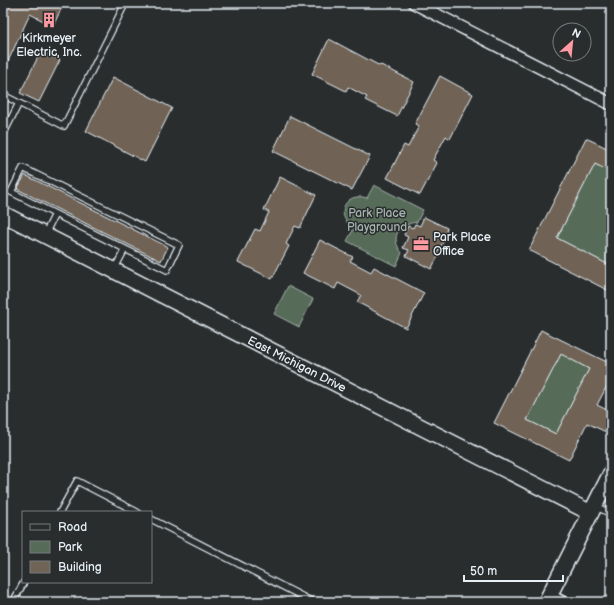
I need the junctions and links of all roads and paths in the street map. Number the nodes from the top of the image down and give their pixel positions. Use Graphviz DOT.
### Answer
graph roads {
  1 [pos="122,3"];
  2 [pos="414,3"];
  3 [pos="3,95"];
  4 [pos="19,103"];
  5 [pos="611,104"];
  6 [pos="3,135"];
  7 [pos="3,214"];
  8 [pos="55,214"];
  9 [pos="45,236"];
  10 [pos="125,249"];
  11 [pos="113,271"];
  12 [pos="611,473"];
  13 [pos="593,509"];
  14 [pos="61,511"];
  15 [pos="136,511"];
  16 [pos="611,514"];
  17 [pos="152,520"];
  18 [pos="23,583"];
  19 [pos="552,600"];
  20 [pos="13,602"];
  21 [pos="313,602"];
  1 -- 4 [label="lane"];
  2 -- 5 [label="street"];
  3 -- 4 [label="lane"];
  4 -- 6 [label="lane"];
  7 -- 9 [label="street, East Michigan Drive"];
  8 -- 9 [label="lane"];
  8 -- 10 [label="lane"];
  8 -- 10 [label="lane"];
  9 -- 11 [label="street, East Michigan Drive"];
  10 -- 11 [label="lane"];
  11 -- 13 [label="street, East Michigan Drive"];
  12 -- 13 [label="street"];
  13 -- 16 [label="lane"];
  13 -- 19 [label="street"];
  14 -- 15 [label="lane"];
  17 -- 21 [label="lane"];
  18 -- 20 [label="lane"];
}
